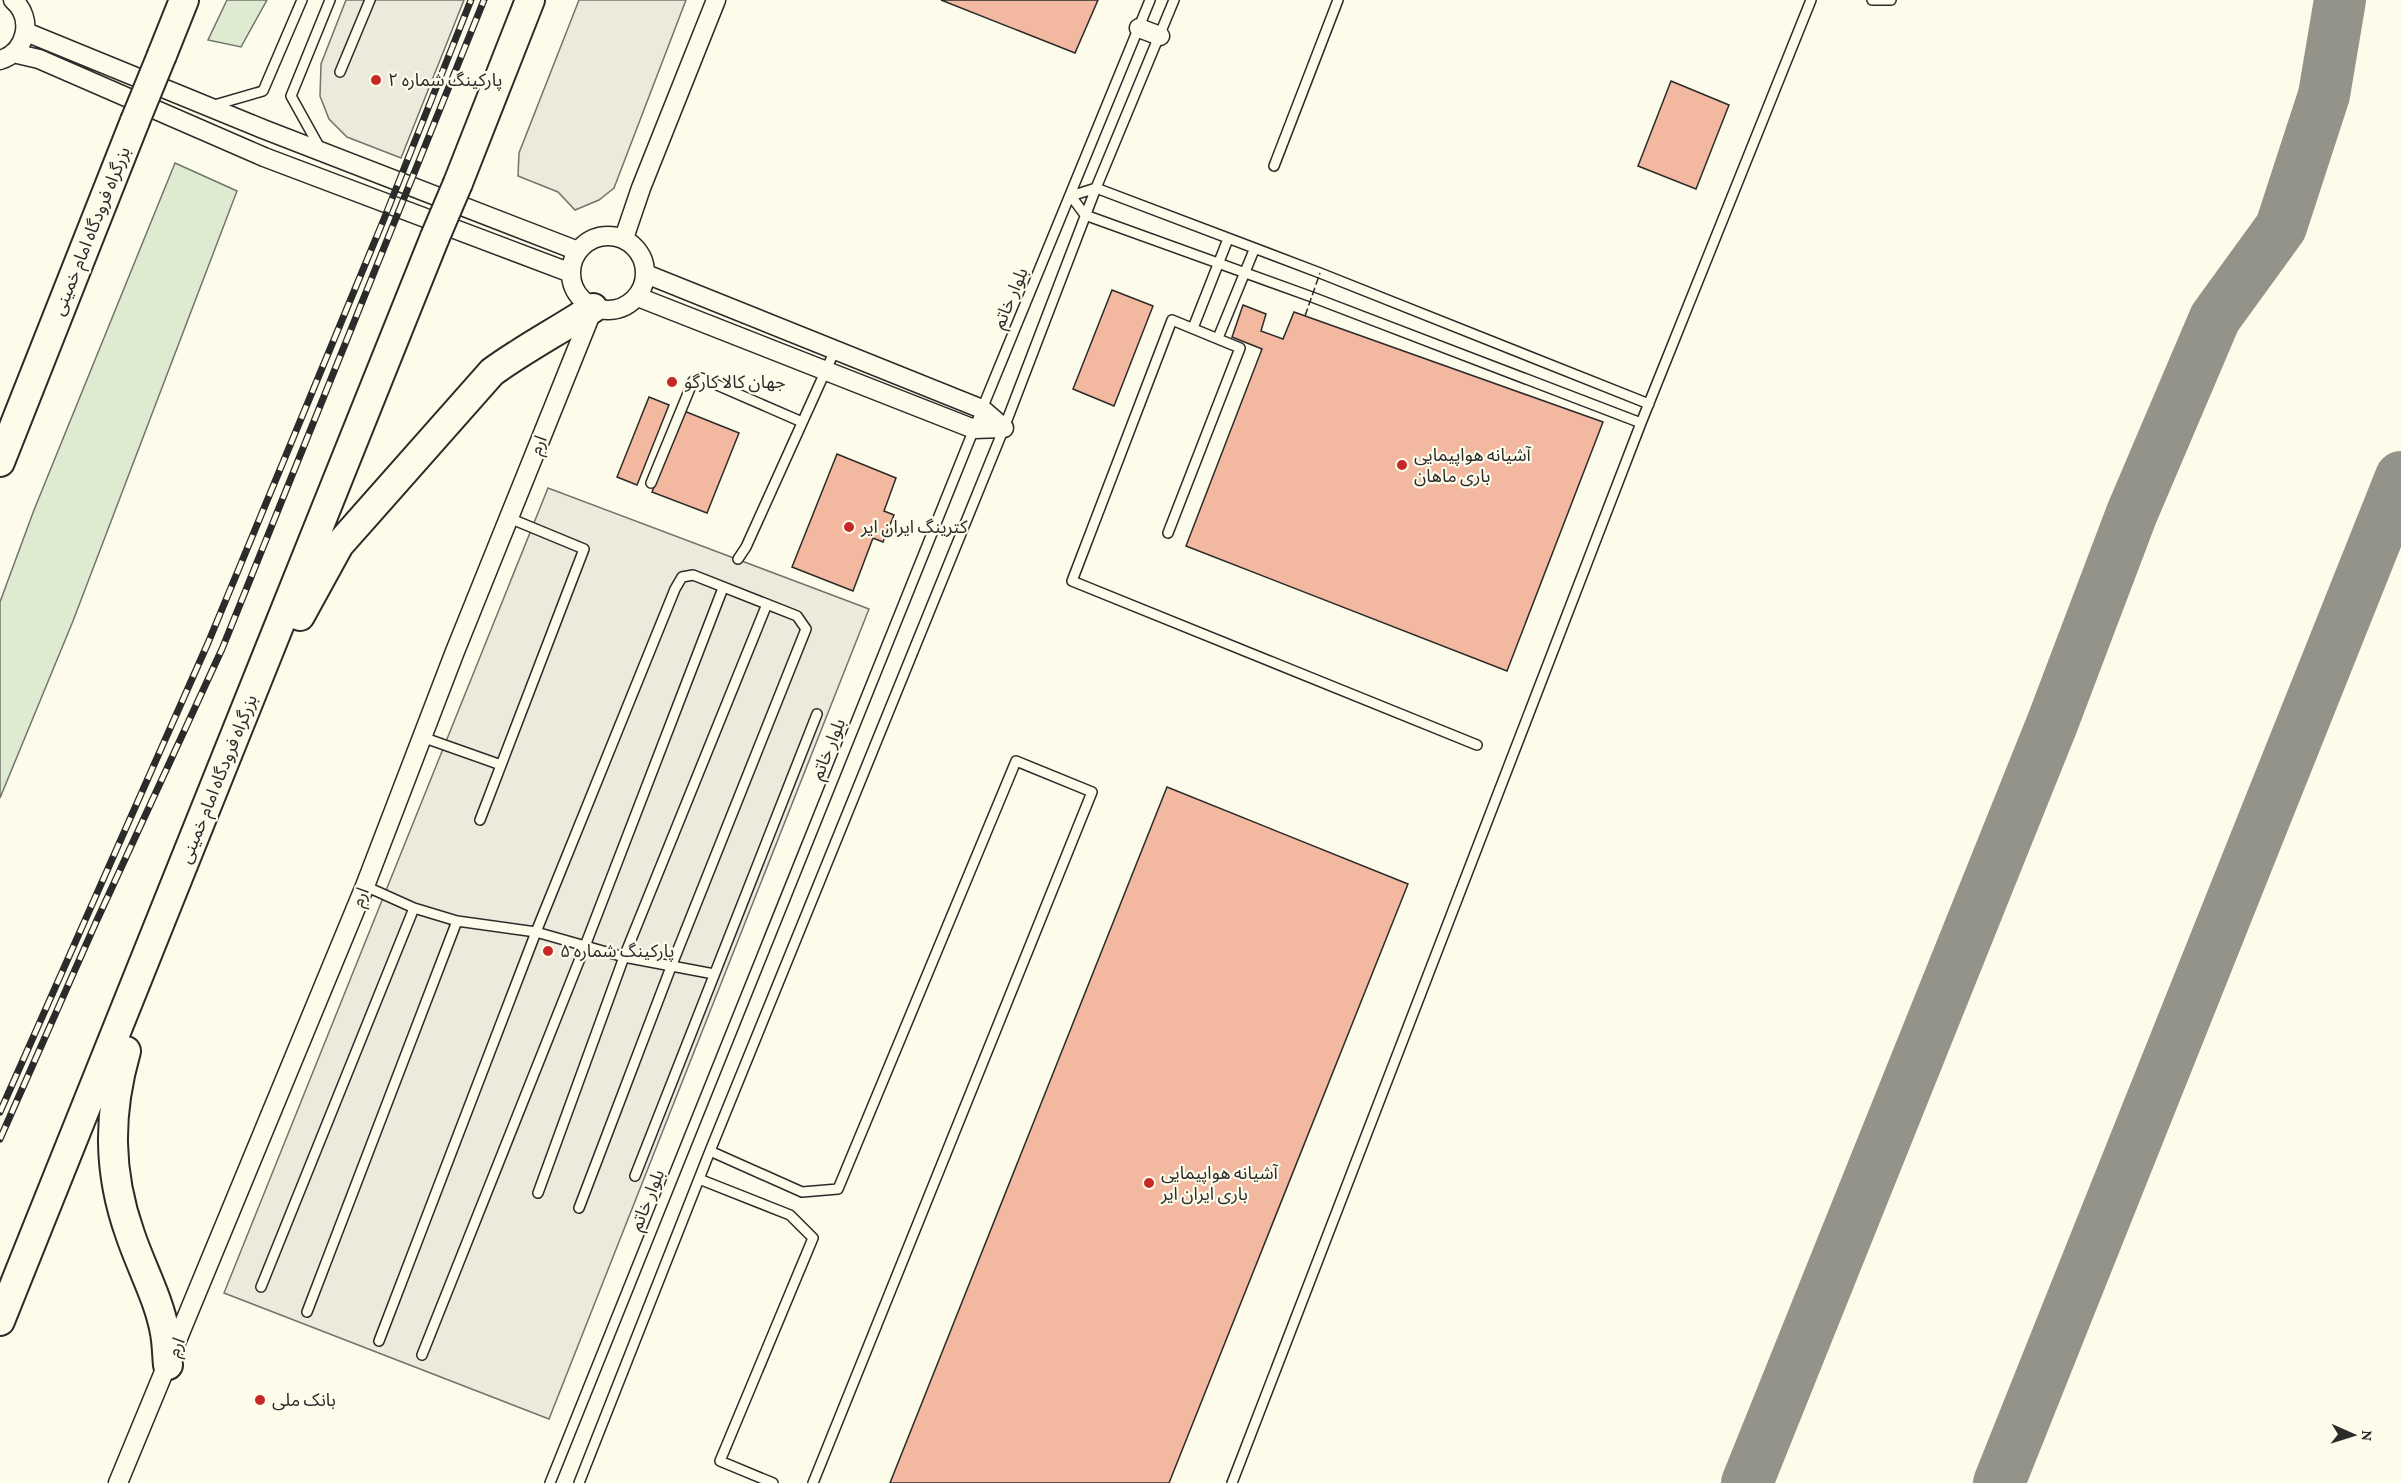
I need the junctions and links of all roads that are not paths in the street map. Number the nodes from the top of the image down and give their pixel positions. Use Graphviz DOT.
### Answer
graph roads {
  1 [pos="13,0"];
  2 [pos="184,0"];
  3 [pos="302,0"];
  4 [pos="330,0"];
  5 [pos="370,0"];
  6 [pos="530,0"];
  7 [pos="716,0"];
  8 [pos="1150,0"];
  9 [pos="1174,0"];
  10 [pos="1338,0"];
  11 [pos="1811,0"];
  12 [pos="1872,0"];
  13 [pos="1891,0"];
  14 [pos="1139,28"];
  15 [pos="26,32"];
  16 [pos="1160,36"];
  17 [pos="7,57"];
  18 [pos="340,72"];
  19 [pos="208,107"];
  20 [pos="322,152"];
  21 [pos="1275,166"];
  22 [pos="1096,188"];
  23 [pos="1071,196"];
  24 [pos="1085,215"];
  25 [pos="624,238"];
  26 [pos="1228,239"];
  27 [pos="1254,250"];
  28 [pos="578,251"];
  29 [pos="1218,263"];
  30 [pos="571,273"];
  31 [pos="1246,273"];
  32 [pos="646,274"];
  33 [pos="638,297"];
  34 [pos="593,308"];
  35 [pos="1193,328"];
  36 [pos="1218,338"];
  37 [pos="835,350"];
  38 [pos="825,372"];
  39 [pos="1649,404"];
  40 [pos="982,409"];
  41 [pos="802,422"];
  42 [pos="1641,423"];
  43 [pos="1004,428"];
  44 [pos="974,429"];
  45 [pos="0,462"];
  46 [pos="651,483"];
  47 [pos="509,518"];
  48 [pos="1168,533"];
  49 [pos="738,559"];
  50 [pos="723,588"];
  51 [pos="767,604"];
  52 [pos="817,714"];
  53 [pos="243,718"];
  54 [pos="422,737"];
  55 [pos="1477,745"];
  56 [pos="501,765"];
  57 [pos="480,820"];
  58 [pos="365,886"];
  59 [pos="170,899"];
  60 [pos="414,908"];
  61 [pos="457,921"];
  62 [pos="536,932"];
  63 [pos="585,946"];
  64 [pos="624,957"];
  65 [pos="671,967"];
  66 [pos="714,974"];
  67 [pos="710,1151"];
  68 [pos="635,1176"];
  69 [pos="699,1179"];
  70 [pos="538,1193"];
  71 [pos="579,1208"];
  72 [pos="261,1287"];
  73 [pos="307,1312"];
  74 [pos="0,1321"];
  75 [pos="379,1341"];
  76 [pos="422,1355"];
  77 [pos="168,1365"];
  78 [pos="122,1482"];
  79 [pos="550,1483"];
  80 [pos="579,1483"];
  81 [pos="772,1483"];
  82 [pos="813,1483"];
  83 [pos="1232,1483"];
  1 -- 15 [label="street"];
  2 -- 45 [label="highway, بزرگراه فرودگاه امام خمینی, bridge"];
  3 -- 19 [label="lane"];
  4 -- 20 [label="lane"];
  5 -- 18 [label="lane"];
  6 -- 53 [label="highway, بزرگراه فرودگاه امام خمینی, bridge"];
  7 -- 25 [label="street"];
  8 -- 14 [label="lane, بلوار خاتم"];
  9 -- 16 [label="lane"];
  10 -- 21 [label="lane"];
  11 -- 39 [label="lane"];
  12 -- 13 [label="lane"];
  14 -- 16 [label="street"];
  14 -- 23 [label="lane, بلوار خاتم"];
  15 -- 17 [label="street"];
  15 -- 19 [label="street"];
  16 -- 22 [label="lane"];
  17 -- 30 [label="street"];
  19 -- 20 [label="street"];
  20 -- 28 [label="street"];
  22 -- 23 [label="lane"];
  22 -- 24 [label="lane"];
  22 -- 26 [label="lane"];
  23 -- 24 [label="lane"];
  23 -- 40 [label="lane, بلوار خاتم"];
  24 -- 29 [label="lane"];
  24 -- 43 [label="lane"];
  25 -- 28 [label="street"];
  25 -- 32 [label="street"];
  26 -- 27 [label="lane"];
  26 -- 29 [label="lane"];
  27 -- 31 [label="lane"];
  27 -- 39 [label="lane"];
  28 -- 30 [label="street"];
  29 -- 31 [label="lane"];
  29 -- 35 [label="lane"];
  30 -- 34 [label="street"];
  31 -- 36 [label="lane"];
  31 -- 42 [label="lane"];
  32 -- 33 [label="street"];
  32 -- 37 [label="street"];
  33 -- 34 [label="street"];
  33 -- 38 [label="street"];
  34 -- 47 [label="street, ارم"];
  34 -- 53 [label="highway"];
  35 -- 36 [label="lane"];
  35 -- 55 [label="lane"];
  36 -- 48 [label="lane"];
  37 -- 38 [label="lane"];
  37 -- 40 [label="street"];
  38 -- 41 [label="lane"];
  38 -- 44 [label="street"];
  39 -- 42 [label="lane"];
  40 -- 43 [label="street"];
  40 -- 44 [label="lane, بلوار خاتم"];
  41 -- 46 [label="lane"];
  41 -- 49 [label="lane"];
  42 -- 83 [label="lane"];
  43 -- 44 [label="street"];
  43 -- 67 [label="lane"];
  44 -- 79 [label="lane, بلوار خاتم"];
  47 -- 54 [label="street, ارم"];
  47 -- 56 [label="lane"];
  50 -- 51 [label="lane"];
  50 -- 62 [label="lane"];
  50 -- 63 [label="lane"];
  51 -- 64 [label="lane"];
  51 -- 65 [label="lane"];
  52 -- 66 [label="lane"];
  53 -- 59 [label="highway, بزرگراه فرودگاه امام خمینی"];
  54 -- 56 [label="lane"];
  54 -- 58 [label="street, ارم"];
  56 -- 57 [label="lane"];
  58 -- 60 [label="lane"];
  58 -- 77 [label="street, ارم"];
  59 -- 74 [label="highway, بزرگراه فرودگاه امام خمینی"];
  59 -- 77 [label="highway"];
  60 -- 61 [label="lane"];
  60 -- 72 [label="lane"];
  61 -- 62 [label="lane"];
  61 -- 73 [label="lane"];
  62 -- 63 [label="lane"];
  62 -- 75 [label="lane"];
  63 -- 64 [label="lane"];
  63 -- 76 [label="lane"];
  64 -- 65 [label="lane"];
  64 -- 70 [label="lane"];
  65 -- 66 [label="lane"];
  65 -- 71 [label="lane"];
  66 -- 68 [label="lane"];
  67 -- 69 [label="lane"];
  67 -- 82 [label="lane"];
  69 -- 80 [label="lane"];
  69 -- 81 [label="lane"];
  77 -- 78 [label="street, ارم"];
}
